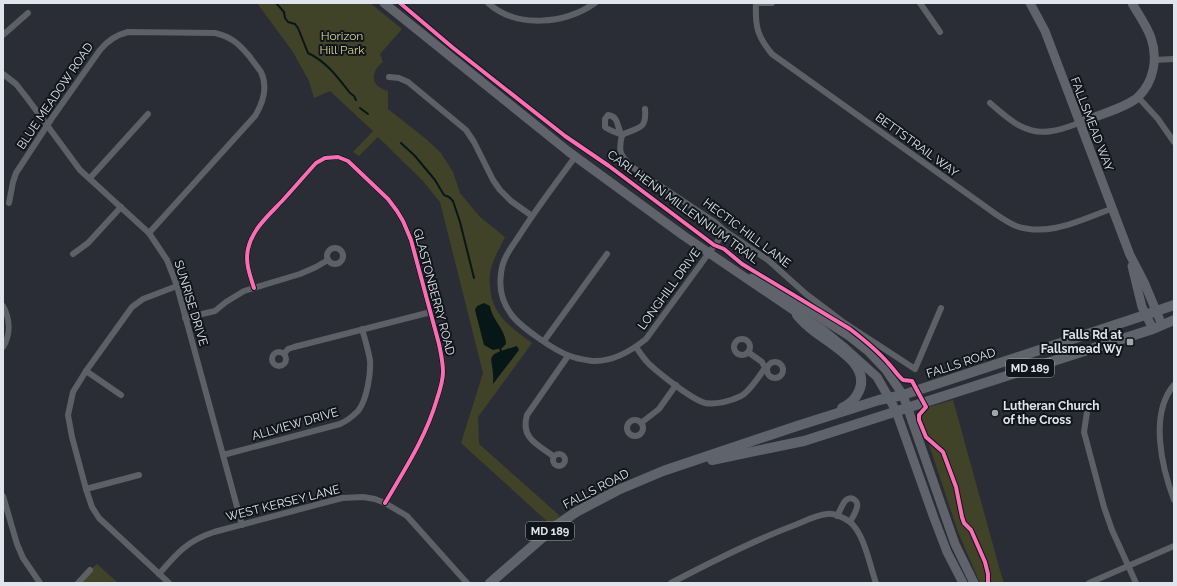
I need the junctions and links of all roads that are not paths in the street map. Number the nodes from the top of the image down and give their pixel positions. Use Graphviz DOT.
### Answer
graph roads {
  1 [pos="384,3"];
  2 [pos="488,3"];
  3 [pos="595,3"];
  4 [pos="756,3"];
  5 [pos="760,3"];
  6 [pos="772,3"];
  7 [pos="920,3"];
  8 [pos="1030,3"];
  9 [pos="1132,3"];
  10 [pos="28,13"];
  11 [pos="940,32"];
  12 [pos="3,34"];
  13 [pos="1174,59"];
  14 [pos="1154,60"];
  15 [pos="3,74"];
  16 [pos="389,77"];
  17 [pos="1138,98"];
  18 [pos="990,103"];
  19 [pos="645,109"];
  20 [pos="148,114"];
  21 [pos="1079,123"];
  22 [pos="48,125"];
  23 [pos="1174,142"];
  24 [pos="575,157"];
  25 [pos="90,178"];
  26 [pos="9,203"];
  27 [pos="121,206"];
  28 [pos="1111,209"];
  29 [pos="532,216"];
  30 [pos="725,231"];
  31 [pos="149,233"];
  32 [pos="708,252"];
  33 [pos="74,254"];
  34 [pos="608,254"];
  35 [pos="1130,255"];
  36 [pos="328,260"];
  37 [pos="737,272"];
  38 [pos="177,286"];
  39 [pos="254,288"];
  40 [pos="1174,305"];
  41 [pos="3,306"];
  42 [pos="941,308"];
  43 [pos="1156,311"];
  44 [pos="431,312"];
  45 [pos="797,315"];
  46 [pos="1146,315"];
  47 [pos="186,318"];
  48 [pos="1174,320"];
  49 [pos="1162,325"];
  50 [pos="362,329"];
  51 [pos="1153,329"];
  52 [pos="544,341"];
  53 [pos="3,347"];
  54 [pos="636,347"];
  55 [pos="748,352"];
  56 [pos="284,354"];
  57 [pos="568,356"];
  58 [pos="86,371"];
  59 [pos="676,385"];
  60 [pos="1174,385"];
  61 [pos="121,395"];
  62 [pos="903,396"];
  63 [pos="889,398"];
  64 [pos="907,408"];
  65 [pos="896,412"];
  66 [pos="1087,412"];
  67 [pos="821,419"];
  68 [pos="641,423"];
  69 [pos="223,455"];
  70 [pos="553,456"];
  71 [pos="663,471"];
  72 [pos="138,475"];
  73 [pos="86,489"];
  74 [pos="3,496"];
  75 [pos="1174,500"];
  76 [pos="385,503"];
  77 [pos="837,516"];
  78 [pos="850,522"];
  79 [pos="242,525"];
  80 [pos="1174,546"];
  81 [pos="1129,566"];
  82 [pos="90,570"];
  83 [pos="159,574"];
  84 [pos="40,583"];
  85 [pos="78,583"];
  86 [pos="169,583"];
  87 [pos="467,583"];
  88 [pos="490,583"];
  89 [pos="671,583"];
  90 [pos="876,583"];
  91 [pos="963,583"];
  92 [pos="974,583"];
  93 [pos="1090,583"];
  94 [pos="1136,583"];
  1 -- 24 [label="main road"];
  2 -- 3 [label="street"];
  4 -- 28 [label="street, BETTSTRAIL WAY"];
  5 -- 6 [label="street"];
  7 -- 11 [label="street"];
  8 -- 21 [label="main road, FALLSMEAD WAY"];
  9 -- 14 [label="main road"];
  10 -- 12 [label="street"];
  13 -- 14 [label="street"];
  14 -- 17 [label="main road"];
  15 -- 22 [label="street, SUNRISE DRIVE"];
  16 -- 29 [label="street"];
  17 -- 21 [label="main road"];
  17 -- 23 [label="street"];
  18 -- 21 [label="street"];
  19 -- 30 [label="street, HECTIC HILL LANE"];
  20 -- 25 [label="street"];
  21 -- 28 [label="main road, FALLSMEAD WAY"];
  22 -- 25 [label="street, SUNRISE DRIVE"];
  22 -- 26 [label="street, BLUE MEADOW ROAD"];
  22 -- 31 [label="street, BLUE MEADOW ROAD"];
  24 -- 29 [label="street, LONGHILL DRIVE"];
  24 -- 32 [label="main road"];
  25 -- 27 [label="street, SUNRISE DRIVE"];
  27 -- 31 [label="street, SUNRISE DRIVE"];
  27 -- 33 [label="street"];
  28 -- 35 [label="main road, FALLSMEAD WAY"];
  29 -- 52 [label="street, LONGHILL DRIVE"];
  30 -- 32 [label="street, LONGHILL DRIVE"];
  30 -- 42 [label="street, HECTIC HILL LANE"];
  31 -- 38 [label="street, SUNRISE DRIVE"];
  32 -- 37 [label="main road"];
  32 -- 54 [label="street, LONGHILL DRIVE"];
  34 -- 52 [label="street"];
  35 -- 43 [label="main road, FALLSMEAD WAY"];
  35 -- 46 [label="main road, FALLSMEAD WAY"];
  36 -- 39 [label="street"];
  37 -- 45 [label="main road"];
  37 -- 62 [label="main road"];
  38 -- 47 [label="street, SUNRISE DRIVE"];
  38 -- 58 [label="street"];
  39 -- 44 [label="street, GLASTONBERRY ROAD"];
  39 -- 47 [label="street"];
  40 -- 43 [label="main road, FALLS ROAD / MD 189"];
  41 -- 53 [label="street"];
  43 -- 46 [label="main road, FALLS ROAD / MD 189"];
  43 -- 49 [label="main road, FALLSMEAD WAY"];
  44 -- 50 [label="street"];
  44 -- 76 [label="street, GLASTONBERRY ROAD"];
  45 -- 63 [label="main road"];
  45 -- 67 [label="main road"];
  46 -- 51 [label="main road, FALLSMEAD WAY"];
  46 -- 62 [label="main road, FALLS ROAD / MD 189"];
  47 -- 69 [label="street, SUNRISE DRIVE"];
  48 -- 49 [label="main road, FALLS ROAD / MD 189"];
  49 -- 51 [label="main road, FALLS ROAD / MD 189"];
  50 -- 56 [label="street"];
  50 -- 69 [label="street, ALLVIEW DRIVE"];
  51 -- 64 [label="main road, FALLS ROAD / MD 189"];
  52 -- 57 [label="street, LONGHILL DRIVE"];
  54 -- 57 [label="street, LONGHILL DRIVE"];
  54 -- 59 [label="street"];
  55 -- 59 [label="street"];
  57 -- 70 [label="street"];
  58 -- 61 [label="street"];
  58 -- 73 [label="street"];
  59 -- 68 [label="street"];
  60 -- 75 [label="street"];
  62 -- 63 [label="main road, FALLS ROAD / MD 189"];
  62 -- 64 [label="main road"];
  63 -- 65 [label="main road"];
  63 -- 67 [label="main road, FALLS ROAD / MD 189"];
  64 -- 65 [label="main road, FALLS ROAD / MD 189"];
  64 -- 92 [label="main road"];
  65 -- 71 [label="main road, FALLS ROAD / MD 189"];
  65 -- 91 [label="main road"];
  66 -- 81 [label="street"];
  67 -- 71 [label="main road, FALLS ROAD / MD 189"];
  69 -- 79 [label="street, SUNRISE DRIVE"];
  71 -- 88 [label="main road, FALLS ROAD / MD 189"];
  72 -- 73 [label="street"];
  73 -- 83 [label="street"];
  74 -- 84 [label="street"];
  76 -- 79 [label="street, WEST KERSEY LANE"];
  76 -- 87 [label="street, WEST KERSEY LANE"];
  77 -- 78 [label="street"];
  77 -- 78 [label="street"];
  77 -- 89 [label="street"];
  78 -- 90 [label="street"];
  79 -- 83 [label="street, WEST KERSEY LANE"];
  80 -- 81 [label="street"];
  81 -- 93 [label="street"];
  81 -- 94 [label="street"];
  82 -- 85 [label="street"];
  83 -- 86 [label="street"];
}
